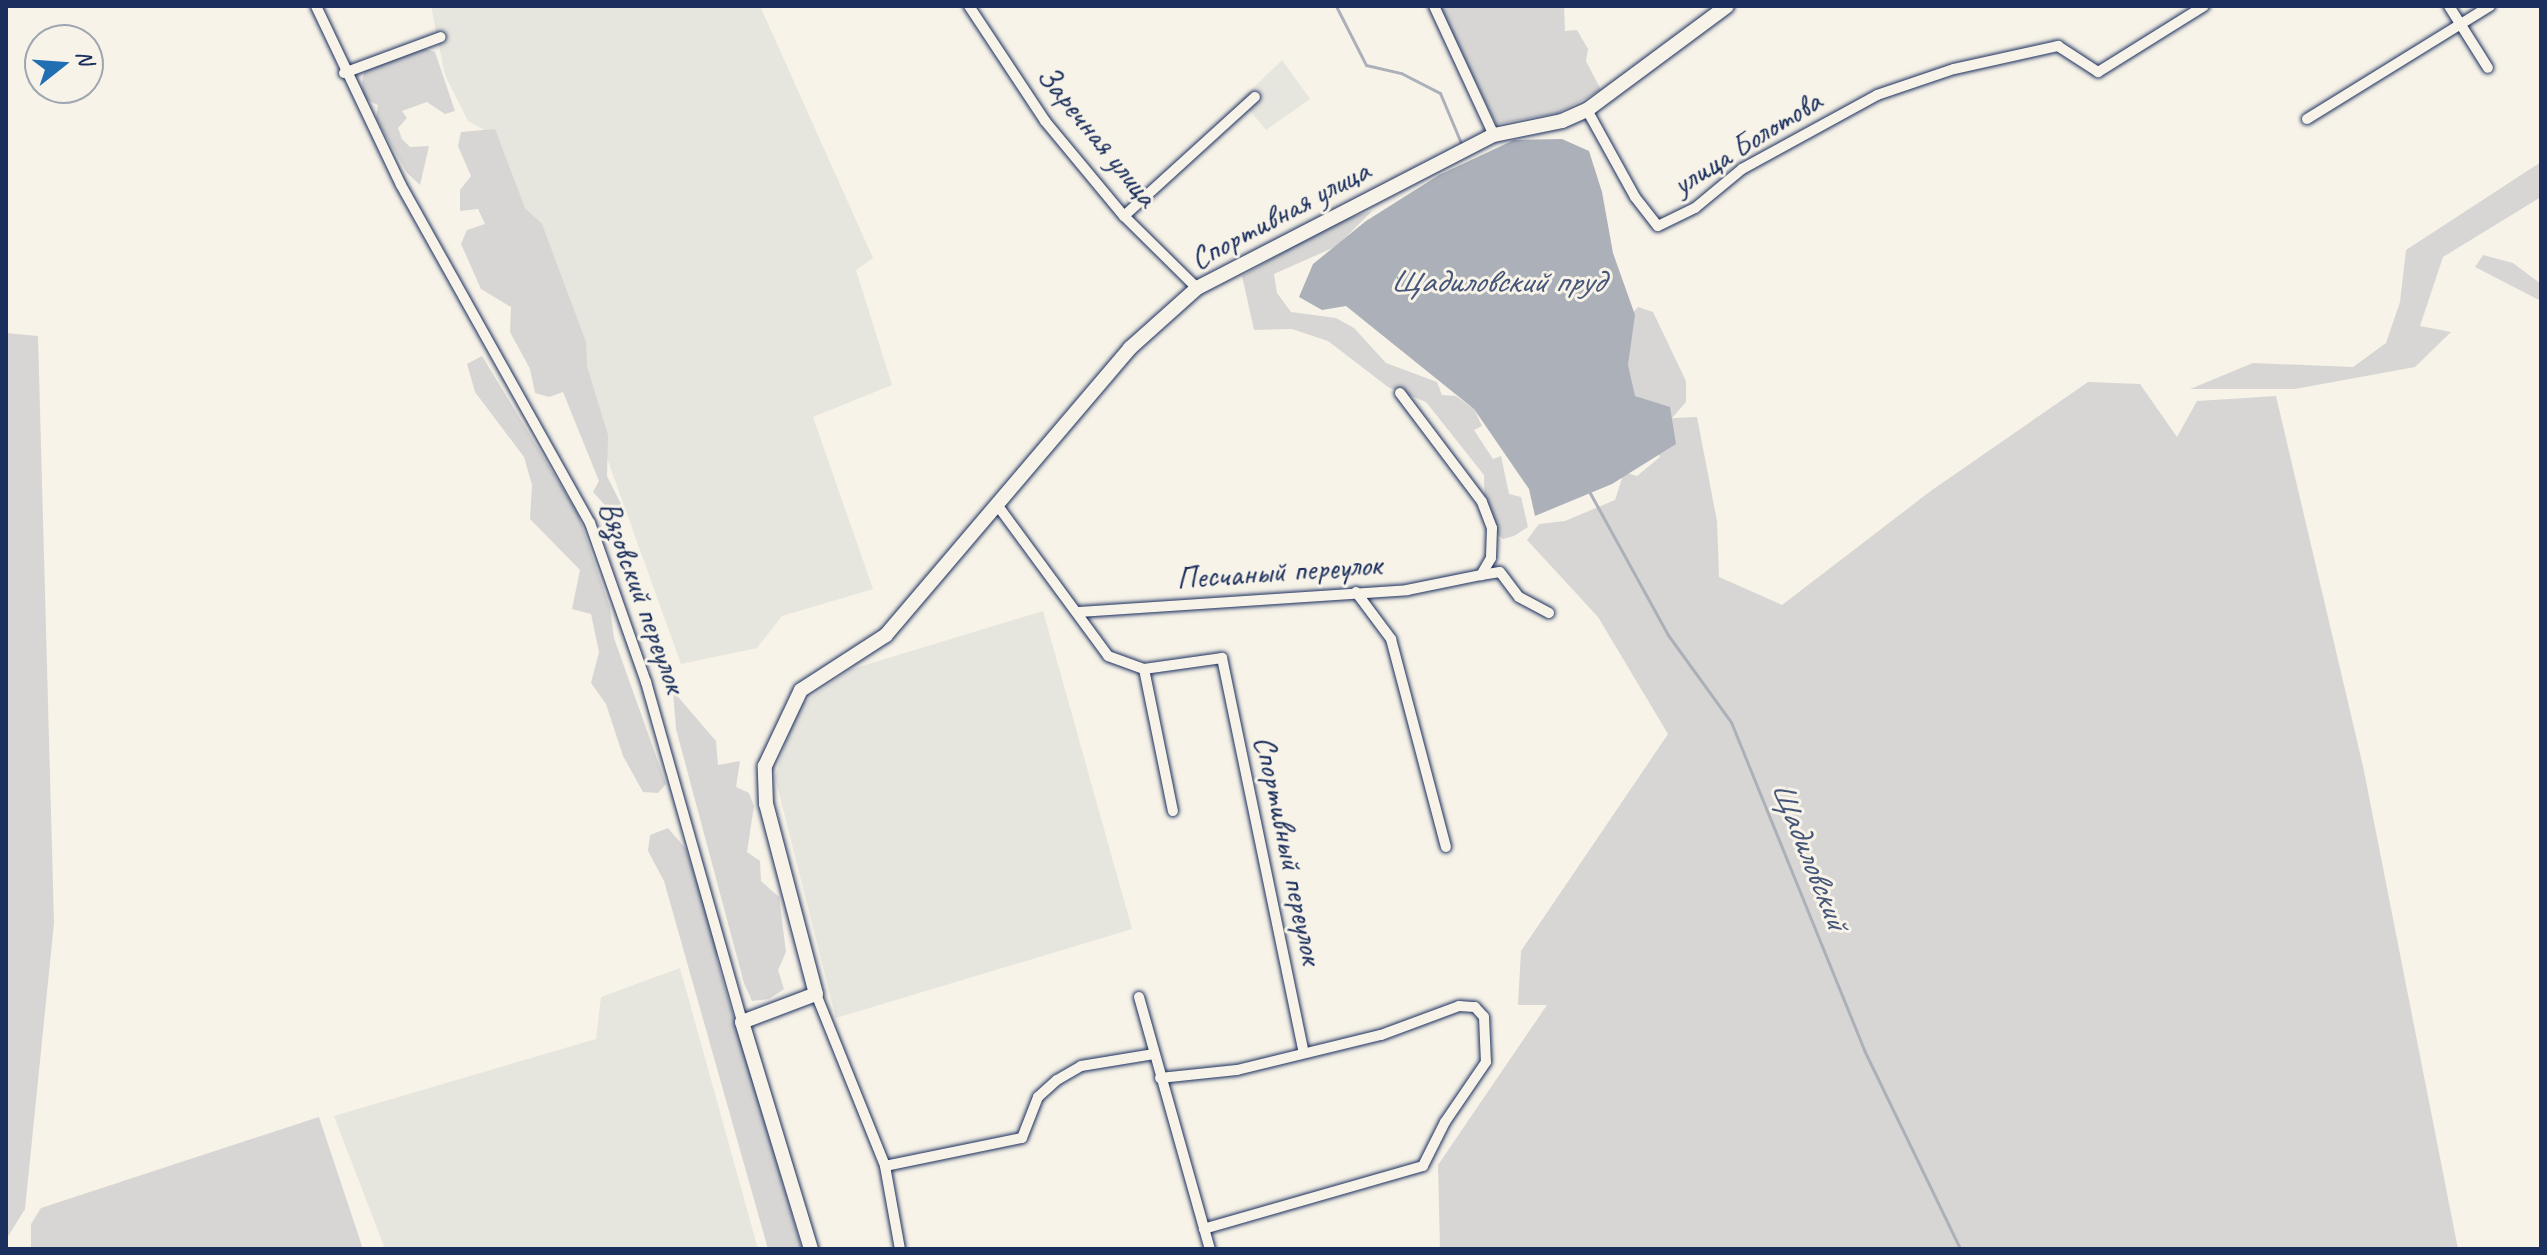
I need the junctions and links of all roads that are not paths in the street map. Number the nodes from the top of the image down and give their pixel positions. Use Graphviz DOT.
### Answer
graph roads {
  1 [pos="316,6"];
  2 [pos="969,6"];
  3 [pos="1434,6"];
  4 [pos="1727,6"];
  5 [pos="2204,6"];
  6 [pos="2449,6"];
  7 [pos="2490,6"];
  8 [pos="2461,24"];
  9 [pos="441,37"];
  10 [pos="2488,68"];
  11 [pos="344,73"];
  12 [pos="1255,97"];
  13 [pos="1587,110"];
  14 [pos="2307,119"];
  15 [pos="1494,135"];
  16 [pos="1124,216"];
  17 [pos="1197,288"];
  18 [pos="1400,393"];
  19 [pos="998,506"];
  20 [pos="1481,575"];
  21 [pos="1356,592"];
  22 [pos="1079,612"];
  23 [pos="1549,613"];
  24 [pos="1144,669"];
  25 [pos="1173,811"];
  26 [pos="1446,847"];
  27 [pos="816,994"];
  28 [pos="1139,997"];
  29 [pos="742,1022"];
  30 [pos="1304,1053"];
  31 [pos="1154,1054"];
  32 [pos="1160,1078"];
  33 [pos="885,1166"];
  34 [pos="1204,1229"];
  35 [pos="811,1249"];
  36 [pos="900,1249"];
  37 [pos="1210,1249"];
  1 -- 11 [label="street, Вязовский переулок"];
  2 -- 16 [label="street, Заречная улица"];
  3 -- 15 [label="street"];
  4 -- 13 [label="street, Спортивная улица"];
  5 -- 13 [label="street, улица Болотова"];
  6 -- 8 [label="street"];
  7 -- 8 [label="street"];
  8 -- 10 [label="street"];
  8 -- 14 [label="street"];
  9 -- 11 [label="street"];
  11 -- 29 [label="street, Вязовский переулок"];
  12 -- 16 [label="street"];
  13 -- 15 [label="street, Спортивная улица"];
  15 -- 17 [label="street, Спортивная улица"];
  16 -- 17 [label="street, Заречная улица"];
  17 -- 19 [label="street, Спортивная улица"];
  18 -- 20 [label="street"];
  19 -- 22 [label="street"];
  19 -- 27 [label="street, Спортивная улица"];
  20 -- 21 [label="street, Песчаный переулок"];
  20 -- 23 [label="street"];
  21 -- 22 [label="street, Песчаный переулок"];
  21 -- 26 [label="street"];
  22 -- 24 [label="street"];
  24 -- 25 [label="street"];
  24 -- 30 [label="street, Спортивный переулок"];
  27 -- 29 [label="street"];
  27 -- 33 [label="street"];
  28 -- 31 [label="street"];
  29 -- 35 [label="street, Вязовский переулок"];
  30 -- 32 [label="street"];
  30 -- 34 [label="street"];
  31 -- 32 [label="street"];
  31 -- 33 [label="street"];
  32 -- 34 [label="street"];
  33 -- 36 [label="street"];
  34 -- 37 [label="street"];
}
